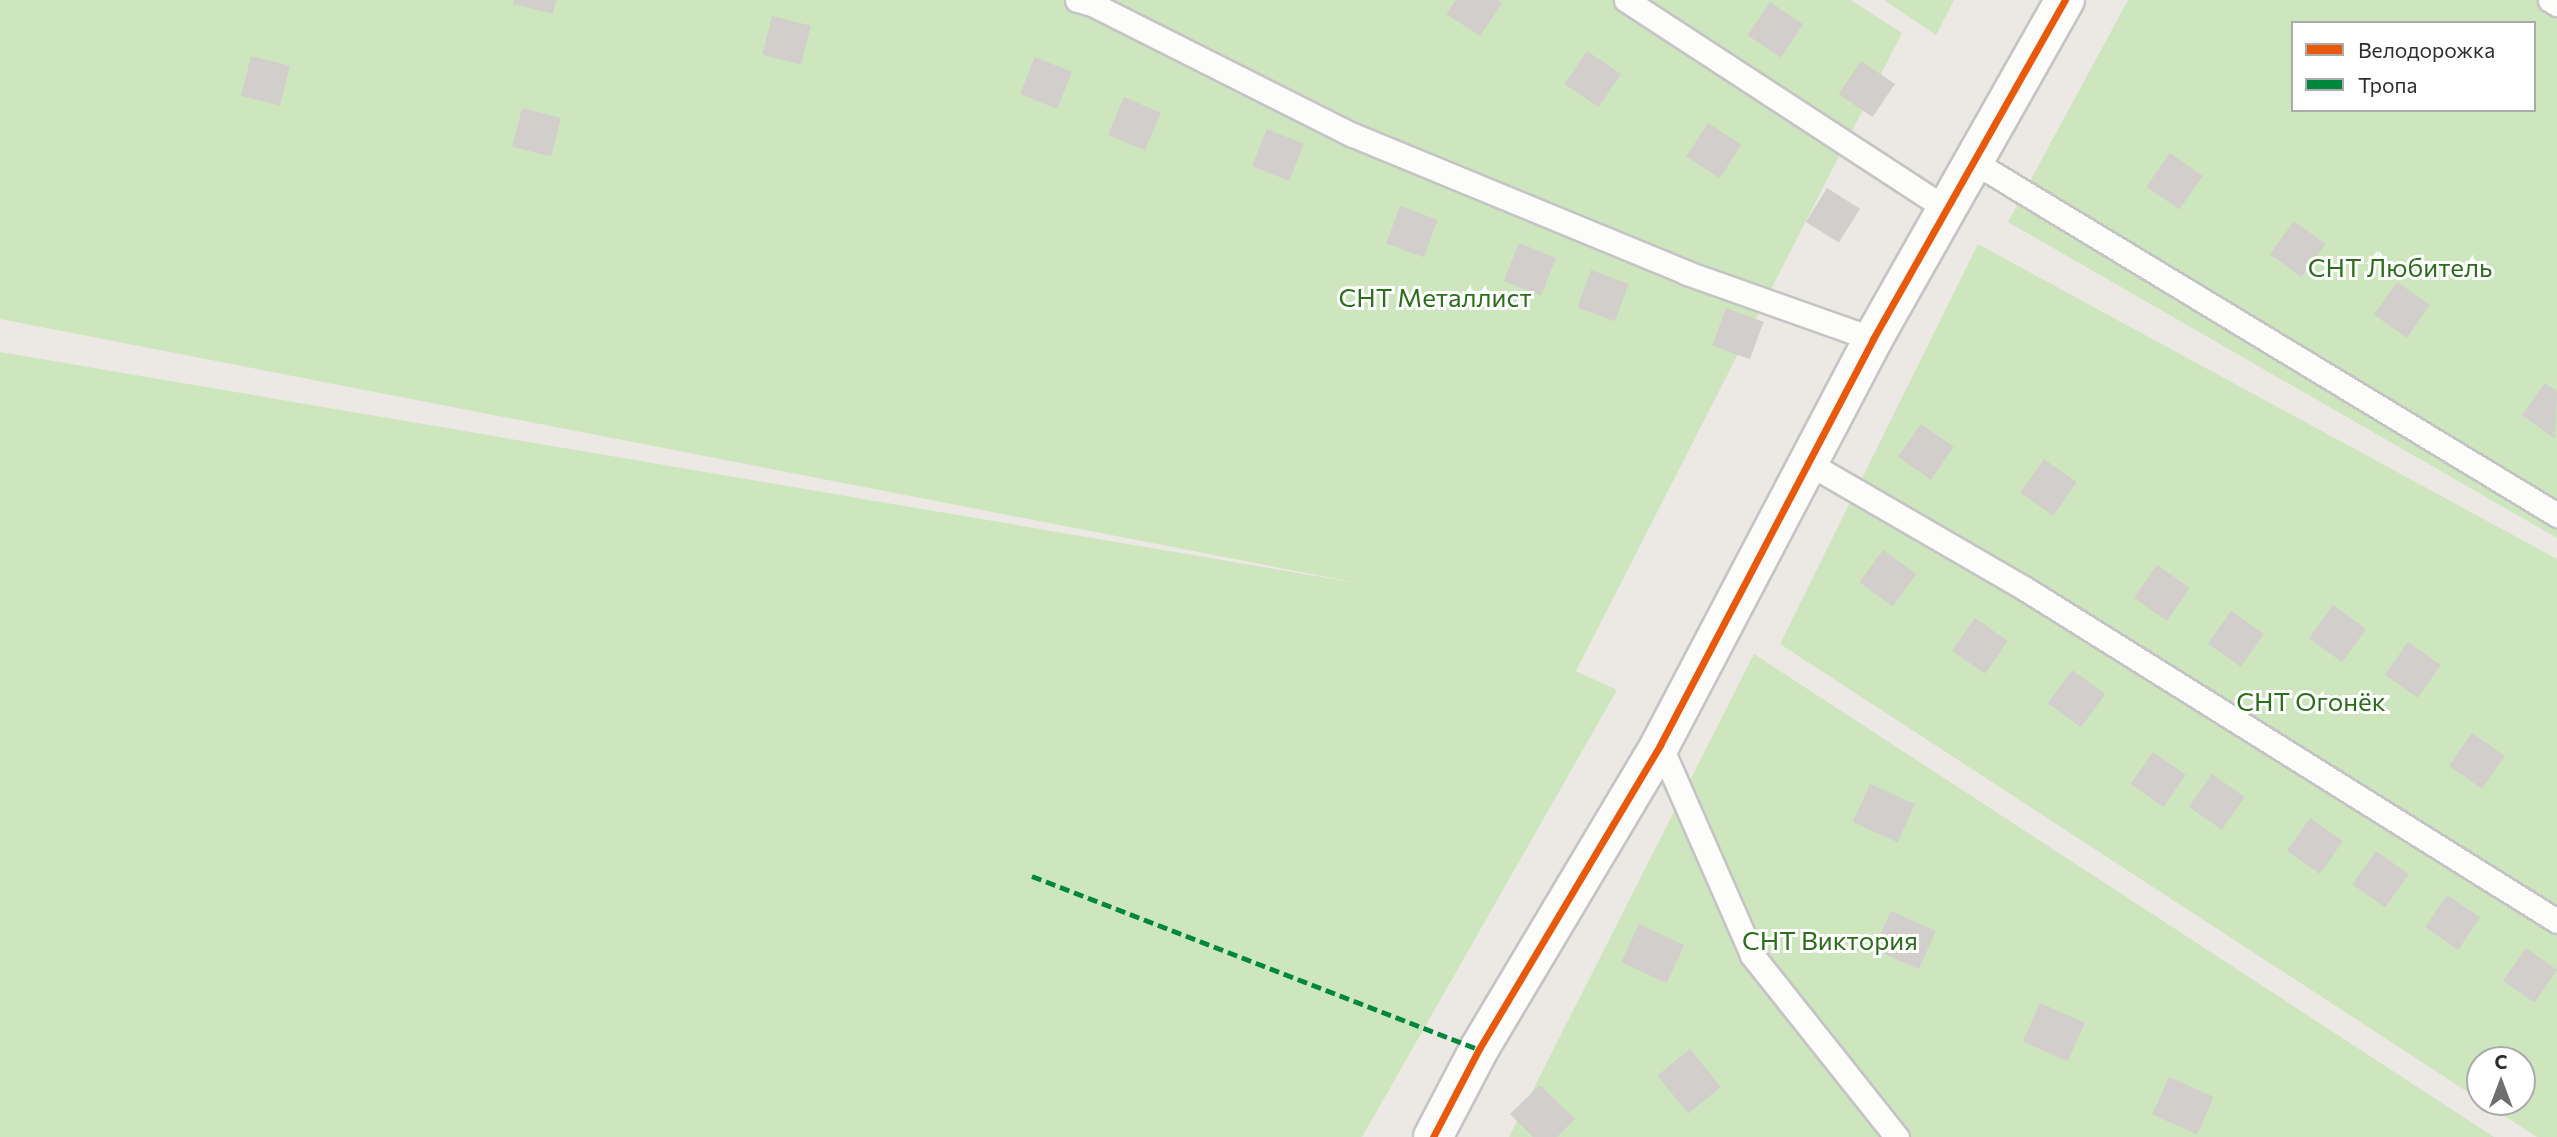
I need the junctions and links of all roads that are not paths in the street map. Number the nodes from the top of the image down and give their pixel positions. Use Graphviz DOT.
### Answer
graph roads {
  1 [pos="1076,0"];
  2 [pos="1626,0"];
  3 [pos="2065,0"];
  4 [pos="2550,0"];
  5 [pos="2557,4"];
  6 [pos="1974,162"];
  7 [pos="1946,209"];
  8 [pos="1873,339"];
  9 [pos="1810,464"];
  10 [pos="2557,515"];
  11 [pos="1660,745"];
  12 [pos="2557,921"];
  13 [pos="1433,1137"];
  14 [pos="1898,1137"];
  1 -- 8 [label="lane"];
  2 -- 7 [label="lane"];
  3 -- 6 [label="street"];
  4 -- 5 [label="lane"];
  6 -- 7 [label="street"];
  6 -- 10 [label="lane"];
  7 -- 8 [label="street"];
  8 -- 9 [label="street"];
  9 -- 11 [label="street"];
  9 -- 12 [label="lane"];
  11 -- 13 [label="street"];
  11 -- 14 [label="lane"];
}
